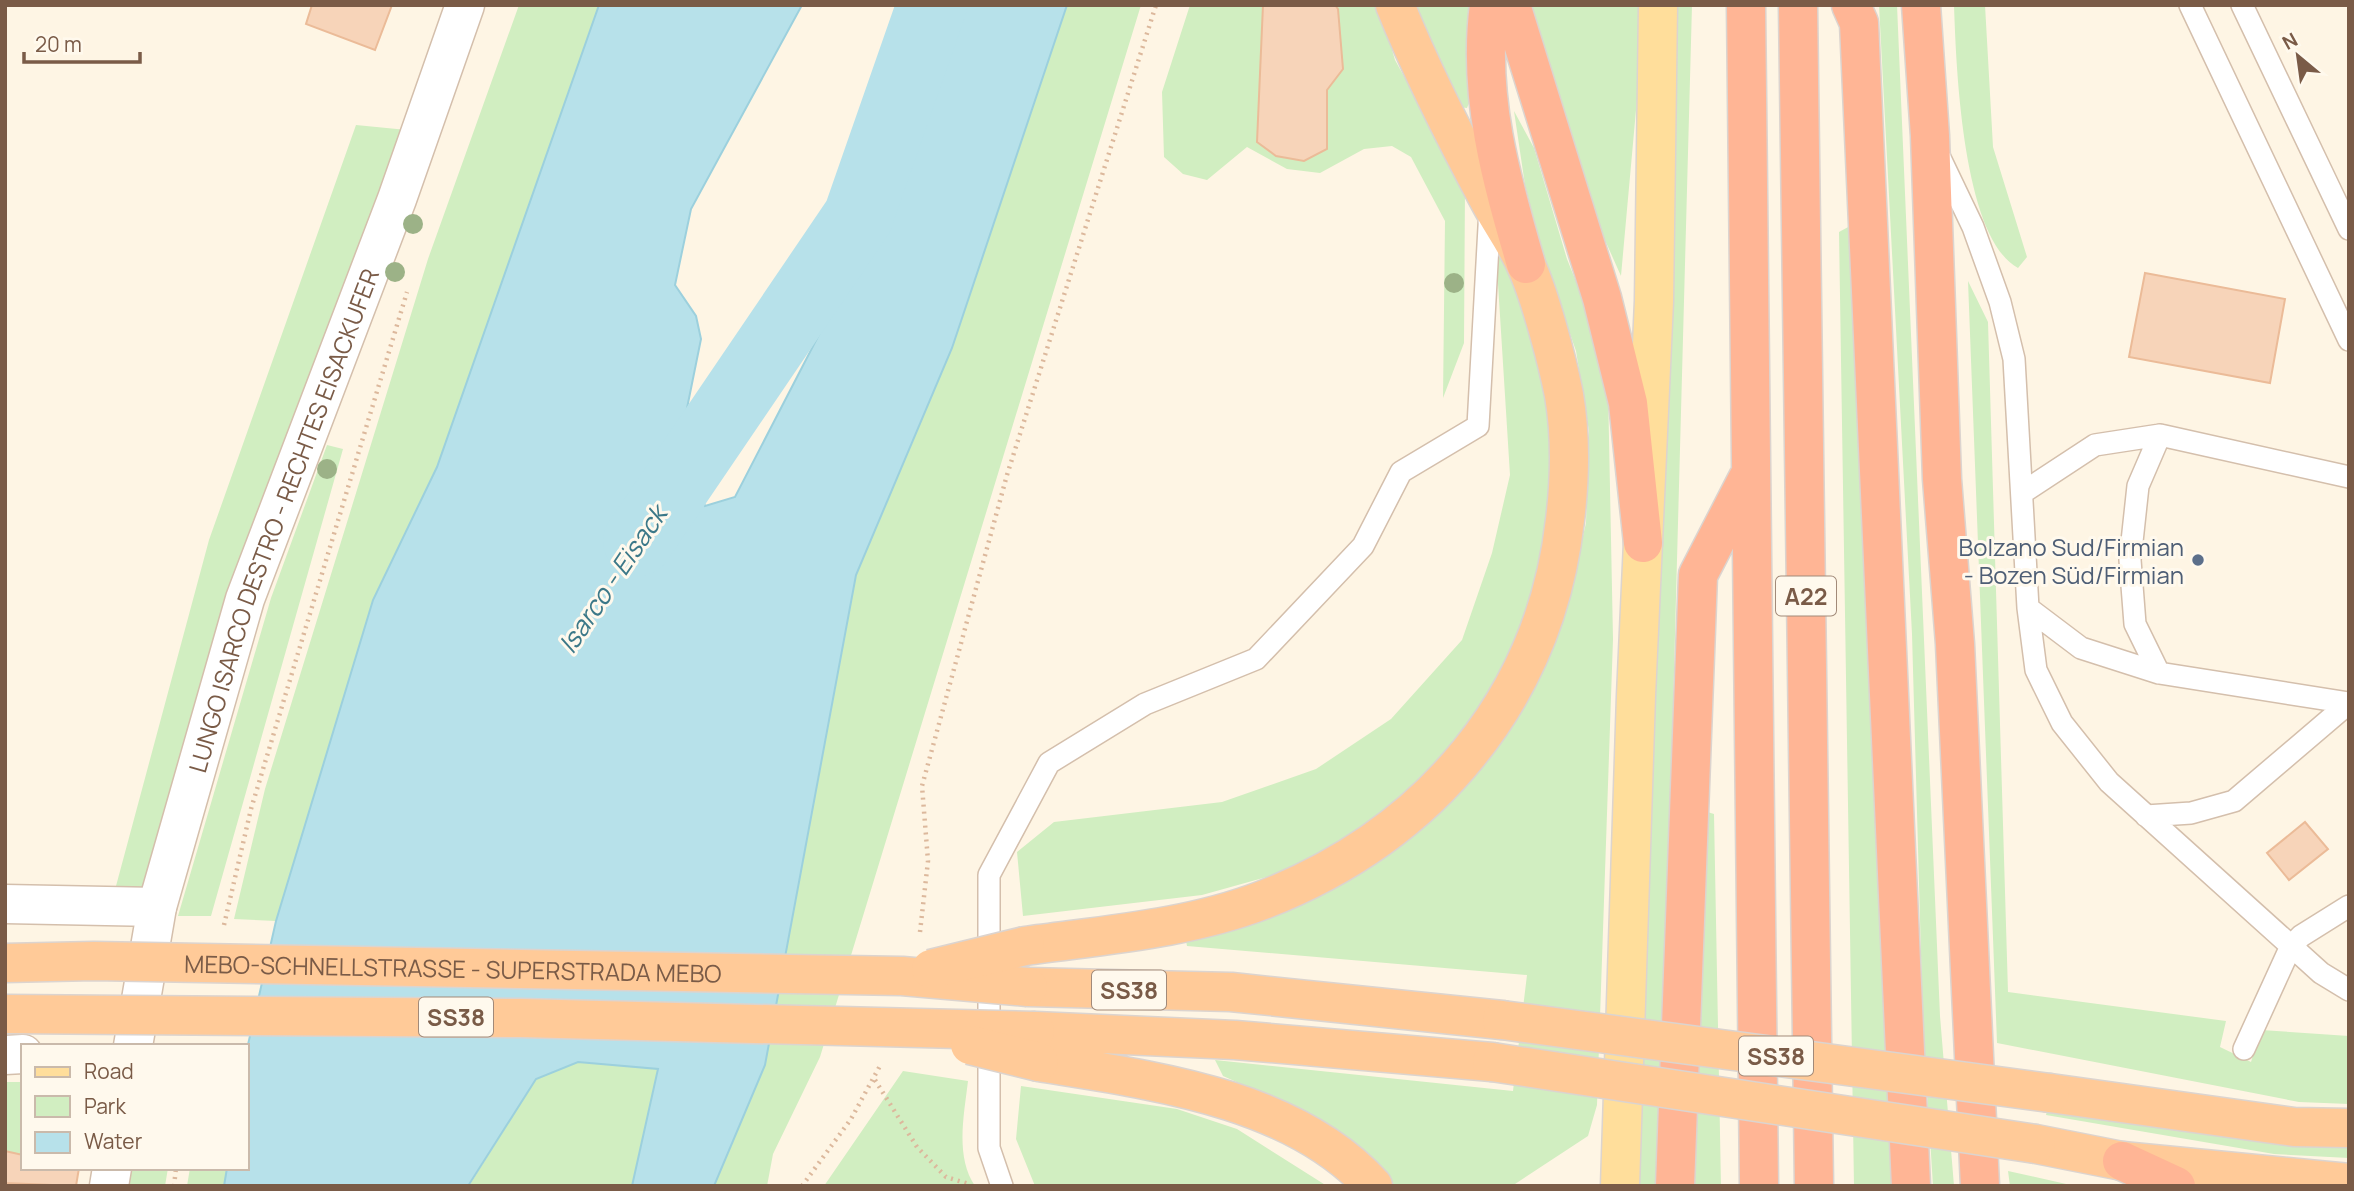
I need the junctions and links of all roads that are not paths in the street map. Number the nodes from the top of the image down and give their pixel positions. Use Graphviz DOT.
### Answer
graph roads {
  1 [pos="465,5"];
  2 [pos="1395,5"];
  3 [pos="1489,5"];
  4 [pos="1511,5"];
  5 [pos="1658,5"];
  6 [pos="1746,5"];
  7 [pos="1797,5"];
  8 [pos="1851,5"];
  9 [pos="1921,5"];
  10 [pos="2190,5"];
  11 [pos="2242,5"];
  12 [pos="1930,136"];
  13 [pos="1490,203"];
  14 [pos="2349,229"];
  15 [pos="1526,264"];
  16 [pos="2349,340"];
  17 [pos="2160,435"];
  18 [pos="1751,473"];
  19 [pos="2349,477"];
  20 [pos="2022,493"];
  21 [pos="1643,543"];
  22 [pos="2028,608"];
  23 [pos="2159,673"];
  24 [pos="2349,703"];
  25 [pos="2146,816"];
  26 [pos="5,904"];
  27 [pos="2349,906"];
  28 [pos="157,907"];
  29 [pos="2291,946"];
  30 [pos="5,963"];
  31 [pos="902,976"];
  32 [pos="2349,990"];
  33 [pos="5,1014"];
  34 [pos="133,1044"];
  35 [pos="1037,1047"];
  36 [pos="2244,1049"];
  37 [pos="2349,1128"];
  38 [pos="2122,1161"];
  39 [pos="2349,1183"];
  40 [pos="1002,1186"];
  41 [pos="1373,1186"];
  42 [pos="1620,1186"];
  43 [pos="1675,1186"];
  44 [pos="1759,1186"];
  45 [pos="1814,1186"];
  46 [pos="1911,1186"];
  47 [pos="1980,1186"];
  48 [pos="2176,1186"];
  1 -- 28 [label="street, LUNGO ISARCO DESTRO - RECHTES EISACKUFER"];
  2 -- 13 [label="highway"];
  3 -- 15 [label="highway"];
  4 -- 21 [label="highway"];
  5 -- 21 [label="main road"];
  6 -- 18 [label="highway, A22"];
  7 -- 45 [label="highway, A22"];
  8 -- 46 [label="highway"];
  9 -- 12 [label="highway"];
  10 -- 16 [label="lane"];
  11 -- 14 [label="lane"];
  12 -- 20 [label="lane"];
  12 -- 47 [label="highway"];
  13 -- 15 [label="highway"];
  13 -- 40 [label="lane"];
  15 -- 31 [label="highway, bridge"];
  17 -- 19 [label="lane"];
  17 -- 20 [label="lane"];
  17 -- 23 [label="lane"];
  18 -- 43 [label="highway"];
  18 -- 44 [label="highway, A22"];
  20 -- 22 [label="lane"];
  21 -- 42 [label="main road"];
  22 -- 23 [label="lane"];
  22 -- 25 [label="lane"];
  23 -- 24 [label="lane"];
  24 -- 25 [label="lane"];
  25 -- 29 [label="lane"];
  26 -- 28 [label="street"];
  27 -- 29 [label="lane"];
  28 -- 34 [label="street, LUNGO ISARCO DESTRO - RECHTES EISACKUFER"];
  29 -- 32 [label="lane"];
  29 -- 36 [label="lane"];
  30 -- 31 [label="highway, MEBO-SCHNELLSTRASSE - SUPERSTRADA MEBO / SS38, bridge"];
  31 -- 37 [label="highway, SS38, bridge"];
  33 -- 35 [label="highway, MEBO-SCHNELLSTRASSE - SUPERSTRADA MEBO / SS38, bridge"];
  35 -- 38 [label="highway, SS38, bridge"];
  35 -- 41 [label="highway"];
  38 -- 39 [label="highway, SS38"];
  38 -- 48 [label="highway"];
}
